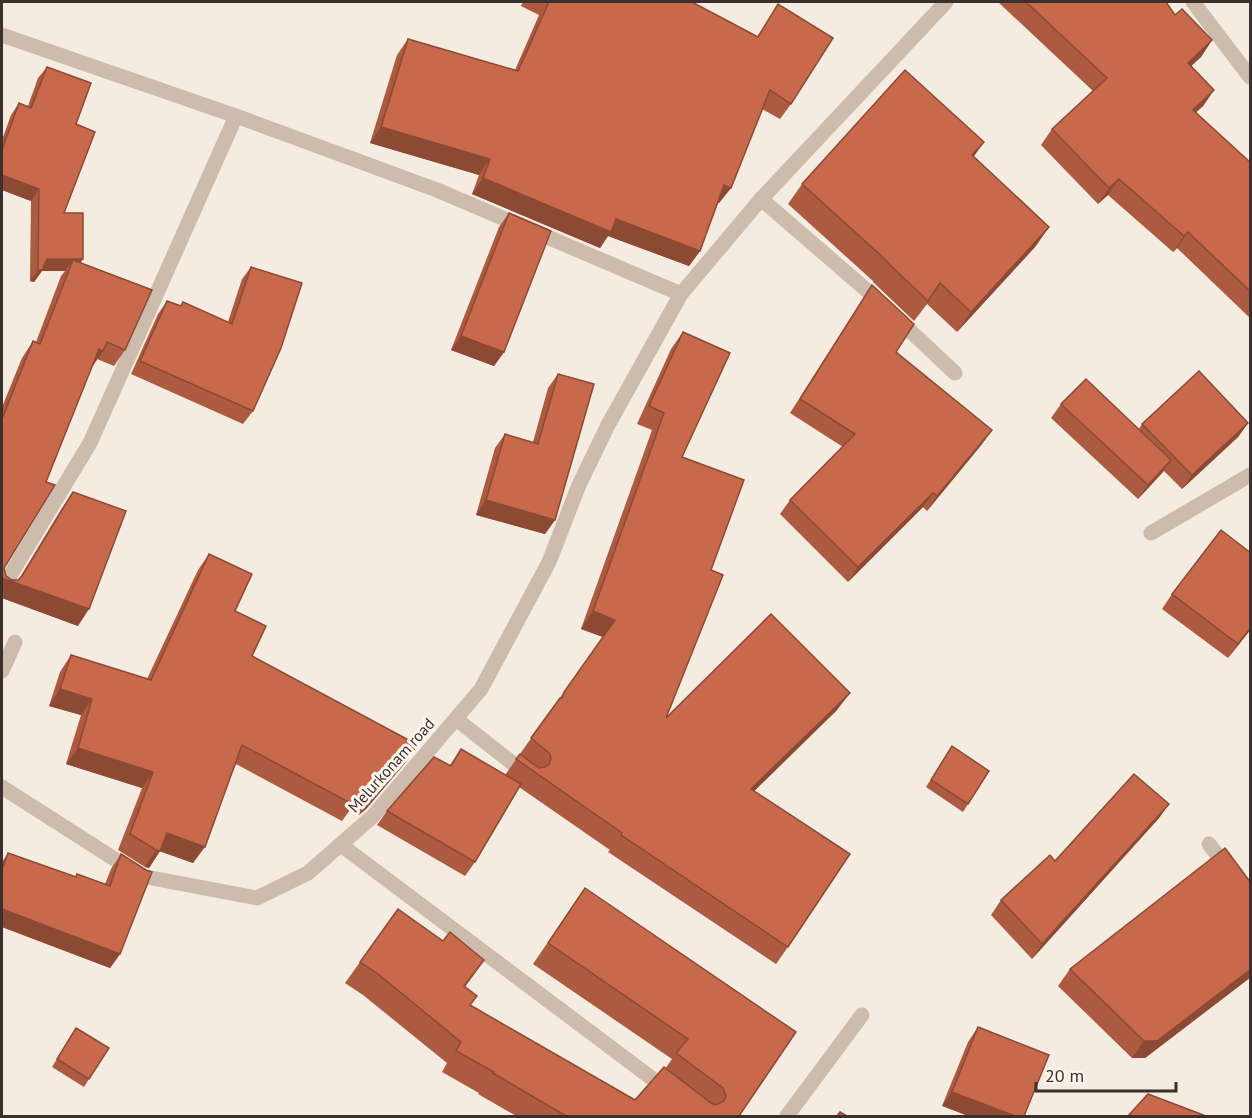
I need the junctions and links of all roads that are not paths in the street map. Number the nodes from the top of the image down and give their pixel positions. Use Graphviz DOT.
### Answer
graph roads {
  1 [pos="946,2"];
  2 [pos="1193,2"];
  3 [pos="2,35"];
  4 [pos="1251,77"];
  5 [pos="236,116"];
  6 [pos="761,199"];
  7 [pos="681,294"];
  8 [pos="955,373"];
  9 [pos="1251,476"];
  10 [pos="1151,533"];
  11 [pos="2,586"];
  12 [pos="15,642"];
  13 [pos="2,671"];
  14 [pos="456,719"];
  15 [pos="529,776"];
  16 [pos="2,788"];
  17 [pos="341,844"];
  18 [pos="1209,844"];
  19 [pos="1251,898"];
  20 [pos="862,1015"];
  21 [pos="702,1116"];
  22 [pos="787,1116"];
  1 -- 6 [label="street, Melurkonam road"];
  2 -- 4 [label="street"];
  3 -- 5 [label="street"];
  5 -- 7 [label="street"];
  5 -- 11 [label="street"];
  6 -- 7 [label="street, Melurkonam road"];
  6 -- 8 [label="street"];
  7 -- 14 [label="street, Melurkonam road"];
  9 -- 10 [label="street"];
  12 -- 13 [label="street"];
  14 -- 15 [label="street"];
  14 -- 17 [label="street, Melurkonam road"];
  16 -- 17 [label="street, Melurkonam road"];
  17 -- 21 [label="street"];
  18 -- 19 [label="street"];
  20 -- 22 [label="street"];
}
